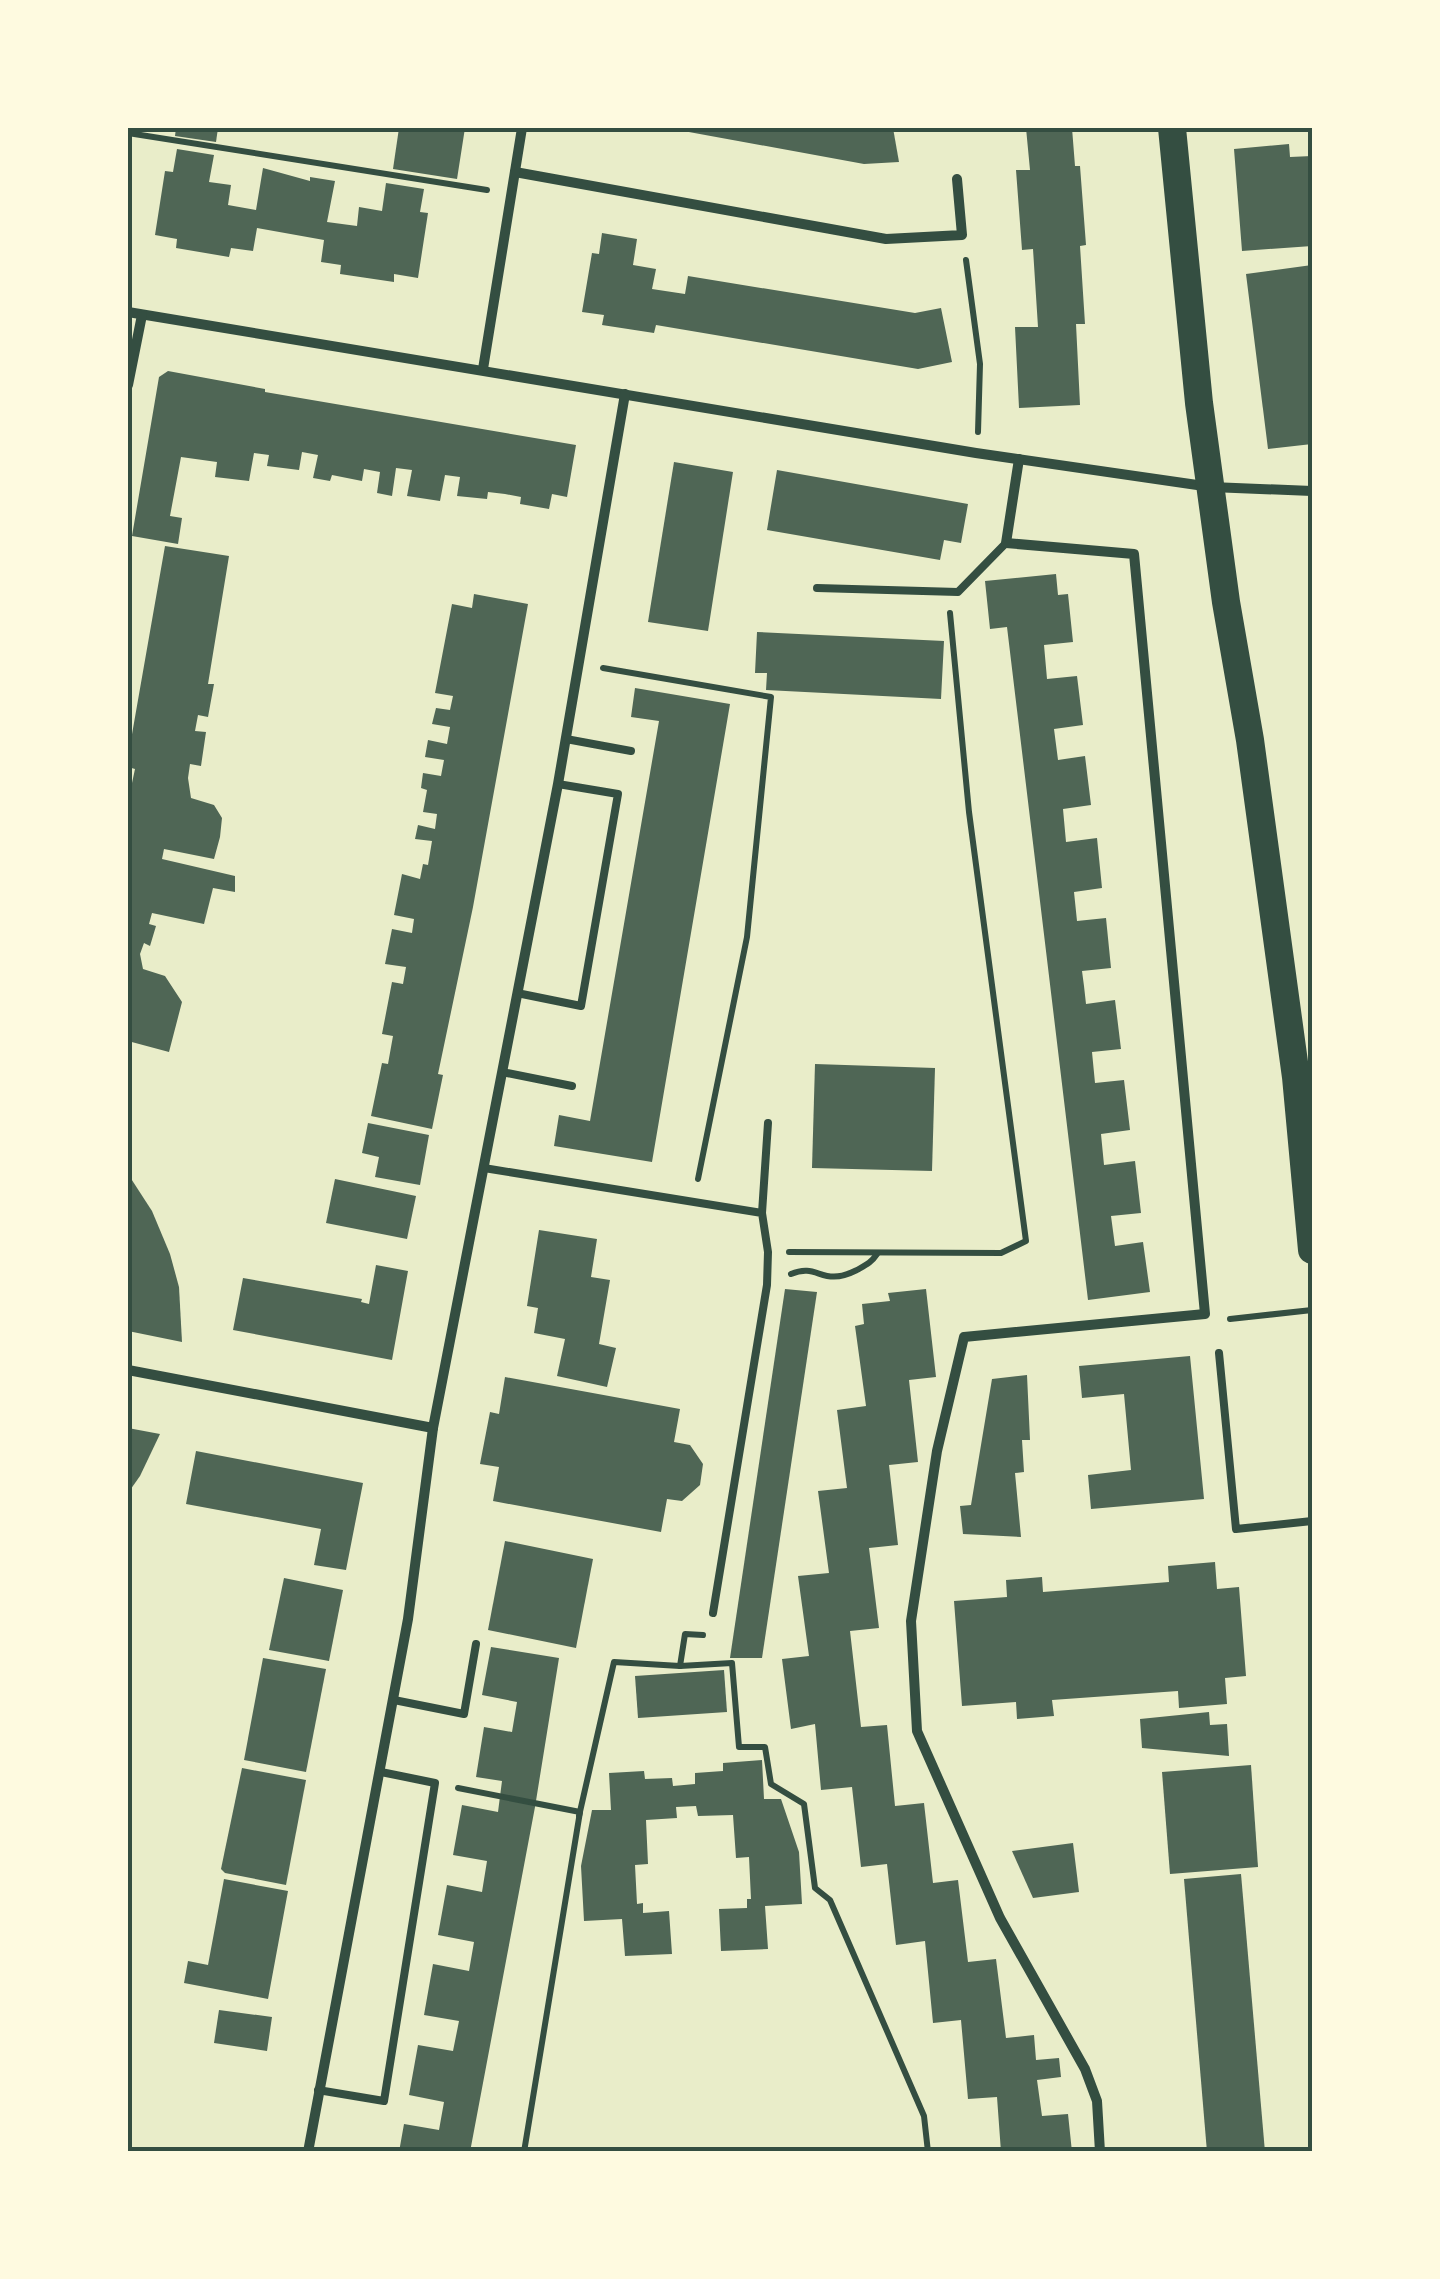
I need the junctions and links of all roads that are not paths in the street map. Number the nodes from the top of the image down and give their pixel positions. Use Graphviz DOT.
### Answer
graph roads {
  1 [pos="522,128"];
  2 [pos="1172,128"];
  3 [pos="515,172"];
  4 [pos="958,179"];
  5 [pos="128,312"];
  6 [pos="142,315"];
  7 [pos="483,369"];
  8 [pos="128,385"];
  9 [pos="624,394"];
  10 [pos="1018,459"];
  11 [pos="1210,487"];
  12 [pos="1312,491"];
  13 [pos="1006,543"];
  14 [pos="817,588"];
  15 [pos="566,739"];
  16 [pos="631,752"];
  17 [pos="558,784"];
  18 [pos="518,994"];
  19 [pos="502,1072"];
  20 [pos="572,1086"];
  21 [pos="768,1122"];
  22 [pos="1308,1147"];
  23 [pos="484,1168"];
  24 [pos="762,1213"];
  25 [pos="1312,1250"];
  26 [pos="1219,1353"];
  27 [pos="128,1370"];
  28 [pos="433,1428"];
  29 [pos="1312,1521"];
  30 [pos="713,1613"];
  31 [pos="476,1644"];
  32 [pos="394,1700"];
  33 [pos="381,1772"];
  34 [pos="318,2090"];
  35 [pos="308,2152"];
  36 [pos="1100,2152"];
  1 -- 3 [label="street"];
  2 -- 11 [label="highway"];
  3 -- 4 [label="street"];
  3 -- 7 [label="street"];
  5 -- 6 [label="street"];
  6 -- 7 [label="street"];
  6 -- 8 [label="street"];
  7 -- 9 [label="street"];
  9 -- 10 [label="street"];
  9 -- 15 [label="street"];
  10 -- 11 [label="street"];
  10 -- 13 [label="street"];
  11 -- 12 [label="street"];
  11 -- 22 [label="highway"];
  13 -- 14 [label="lane"];
  13 -- 36 [label="street"];
  15 -- 16 [label="lane"];
  15 -- 17 [label="street"];
  17 -- 18 [label="street"];
  17 -- 18 [label="lane"];
  18 -- 19 [label="street"];
  19 -- 20 [label="lane"];
  19 -- 23 [label="street"];
  21 -- 24 [label="lane"];
  22 -- 25 [label="highway"];
  23 -- 24 [label="lane"];
  23 -- 28 [label="street"];
  24 -- 30 [label="lane"];
  26 -- 29 [label="lane"];
  27 -- 28 [label="street"];
  28 -- 32 [label="street"];
  31 -- 32 [label="lane"];
  32 -- 33 [label="street"];
  33 -- 34 [label="street"];
  33 -- 34 [label="lane"];
  34 -- 35 [label="street"];
}
